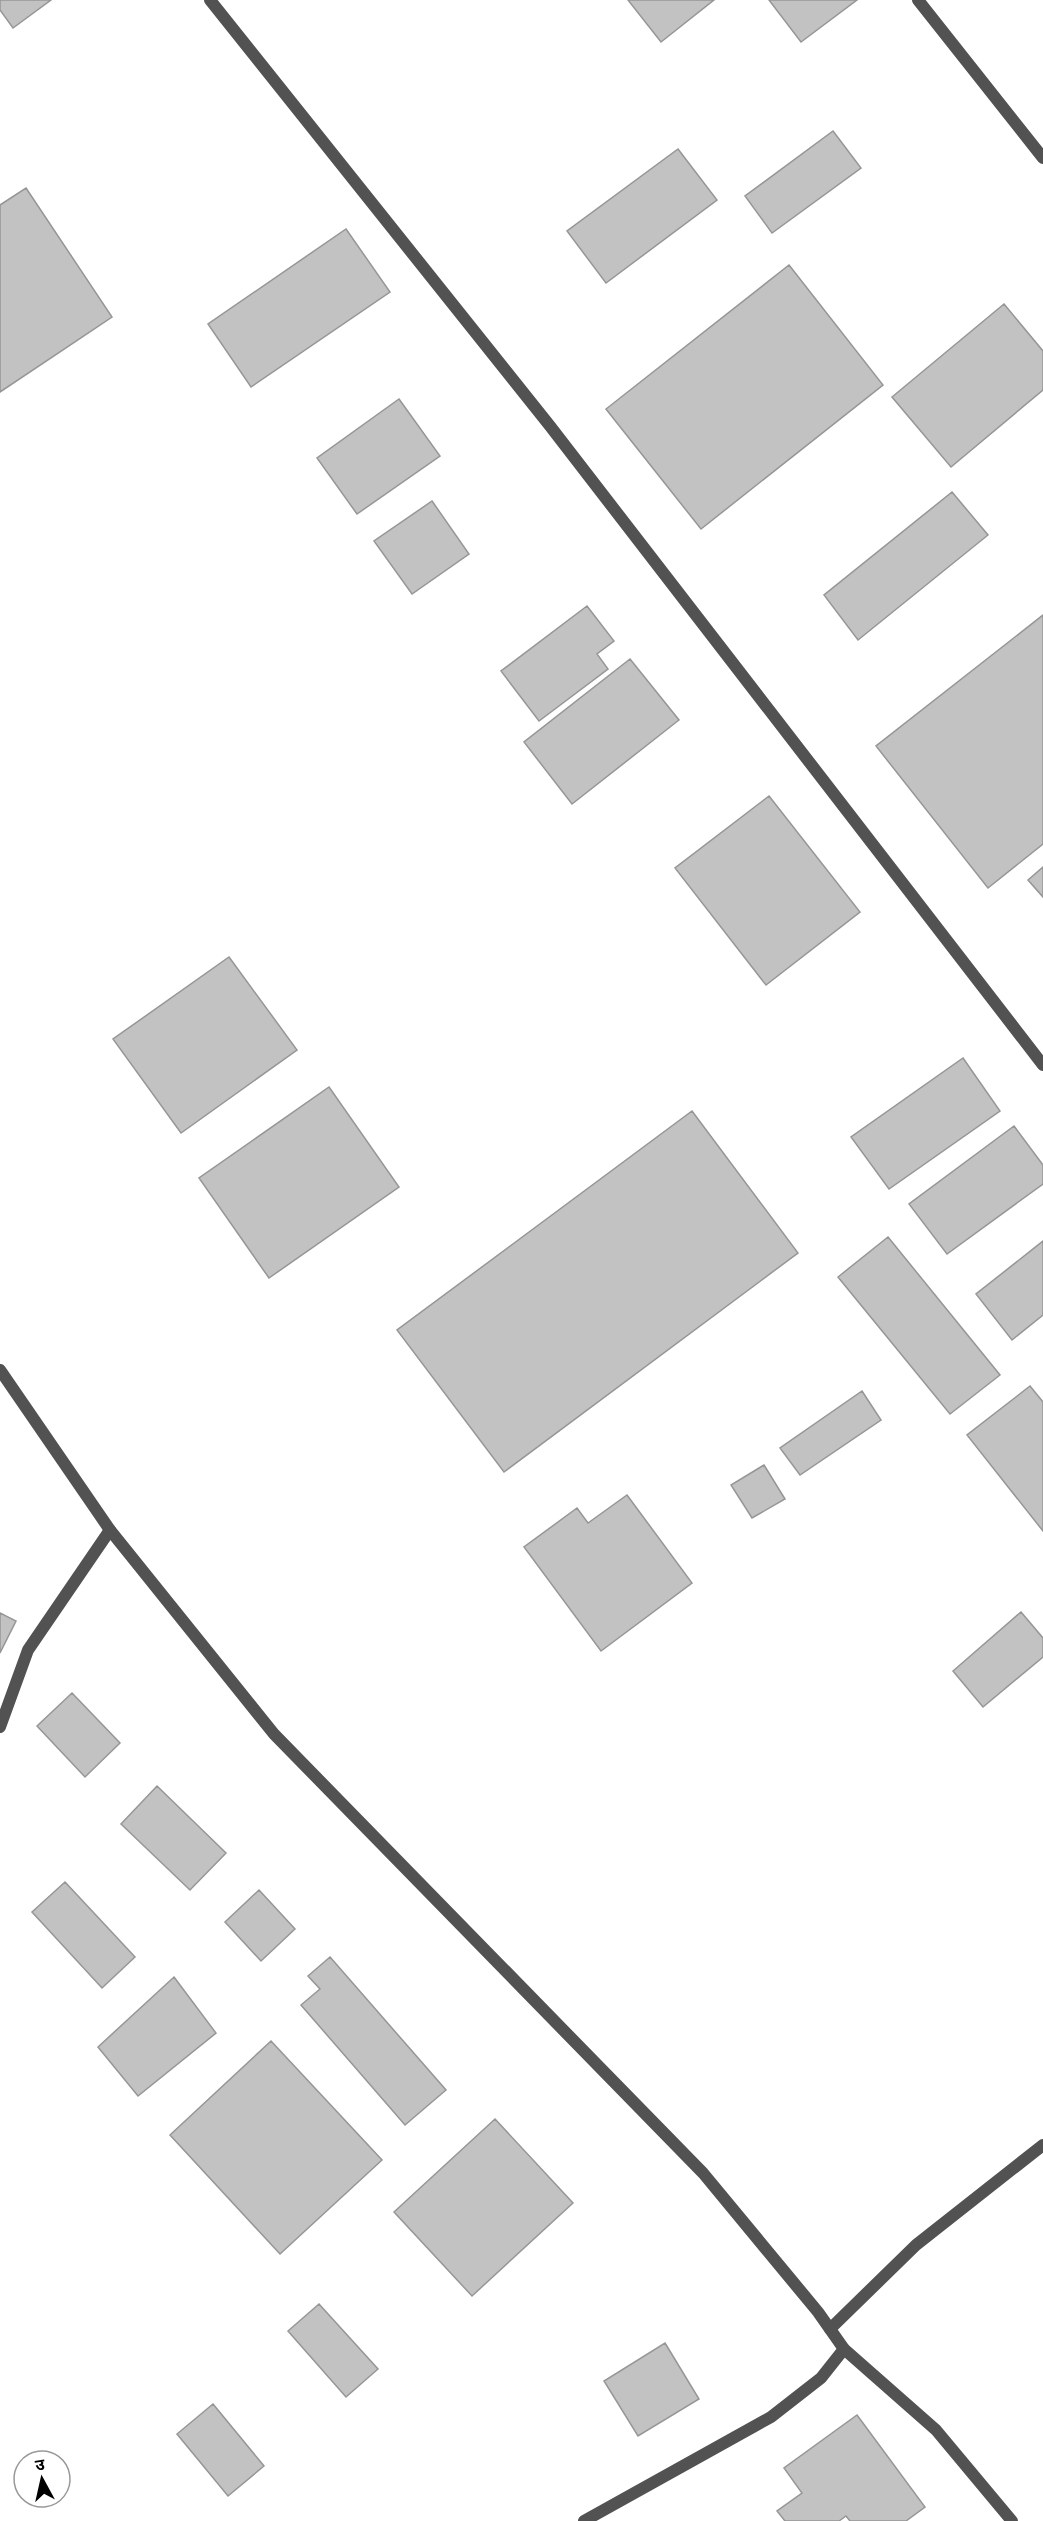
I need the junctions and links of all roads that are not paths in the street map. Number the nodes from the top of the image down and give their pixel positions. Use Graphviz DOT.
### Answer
graph roads {
  1 [pos="210,0"];
  2 [pos="918,0"];
  3 [pos="1043,158"];
  4 [pos="1043,1065"];
  5 [pos="0,1370"];
  6 [pos="110,1530"];
  7 [pos="0,1727"];
  8 [pos="1043,2145"];
  9 [pos="830,2329"];
  10 [pos="844,2349"];
  11 [pos="584,2521"];
  12 [pos="1012,2521"];
  1 -- 4 [label="street"];
  2 -- 3 [label="street"];
  5 -- 6 [label="street"];
  6 -- 7 [label="street"];
  6 -- 9 [label="street"];
  8 -- 9 [label="street"];
  9 -- 10 [label="street"];
  10 -- 11 [label="street"];
  10 -- 12 [label="street"];
}
